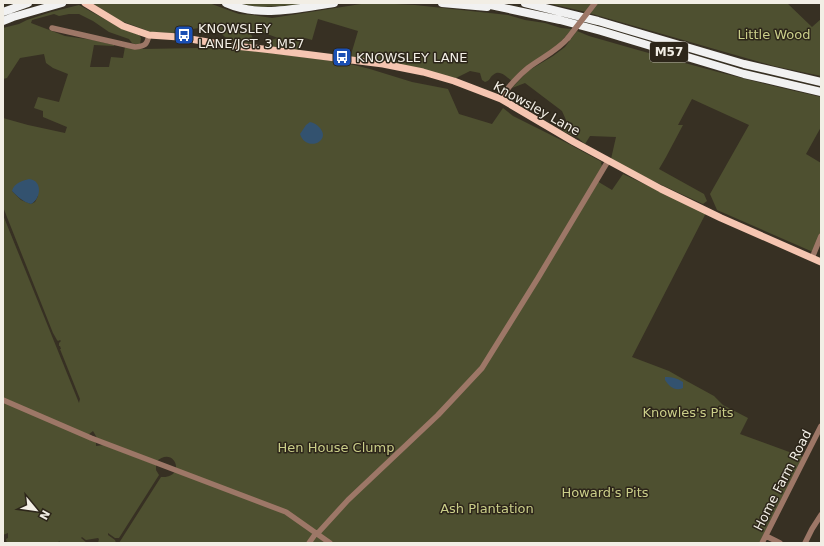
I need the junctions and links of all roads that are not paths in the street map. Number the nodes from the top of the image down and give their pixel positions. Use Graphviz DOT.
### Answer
graph roads {
  1 [pos="28,3"];
  2 [pos="62,3"];
  3 [pos="85,3"];
  4 [pos="226,3"];
  5 [pos="334,3"];
  6 [pos="442,3"];
  7 [pos="481,3"];
  8 [pos="525,3"];
  9 [pos="595,3"];
  10 [pos="517,10"];
  11 [pos="3,12"];
  12 [pos="3,21"];
  13 [pos="52,28"];
  14 [pos="149,35"];
  15 [pos="821,82"];
  16 [pos="821,92"];
  17 [pos="501,99"];
  18 [pos="608,161"];
  19 [pos="821,236"];
  20 [pos="812,258"];
  21 [pos="821,262"];
  22 [pos="3,400"];
  23 [pos="821,426"];
  24 [pos="821,515"];
  25 [pos="316,533"];
  26 [pos="766,536"];
  27 [pos="308,543"];
  28 [pos="330,543"];
  29 [pos="762,543"];
  30 [pos="780,543"];
  31 [pos="805,543"];
  1 -- 11 [label="highway"];
  2 -- 12 [label="highway"];
  3 -- 14 [label="main road, Knowsley Lane"];
  4 -- 5 [label="highway"];
  6 -- 10 [label="highway, M57"];
  7 -- 10 [label="highway, M57"];
  8 -- 15 [label="highway, M57"];
  9 -- 17 [label="street, bridge"];
  10 -- 16 [label="highway, M57"];
  13 -- 14 [label="street"];
  14 -- 17 [label="main road, Knowsley Lane"];
  17 -- 18 [label="main road, Knowsley Lane"];
  18 -- 20 [label="main road, Knowsley Lane"];
  18 -- 25 [label="street"];
  19 -- 20 [label="street"];
  20 -- 21 [label="main road, Knowsley Lane"];
  22 -- 25 [label="street"];
  23 -- 26 [label="street, Home Farm Road"];
  24 -- 31 [label="street"];
  25 -- 27 [label="street"];
  25 -- 28 [label="street"];
  26 -- 29 [label="street, Home Farm Road"];
  26 -- 30 [label="street"];
}
